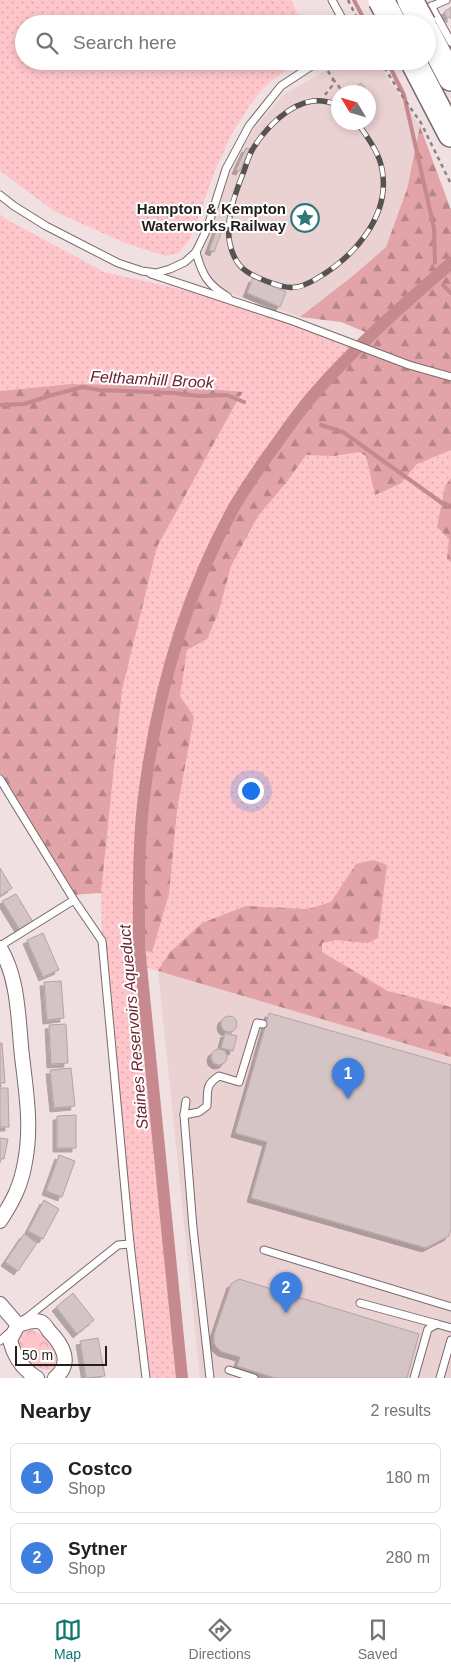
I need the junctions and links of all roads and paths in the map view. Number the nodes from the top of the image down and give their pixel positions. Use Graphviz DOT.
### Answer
graph roads {
  1 [pos="332,0"];
  2 [pos="348,0"];
  3 [pos="381,0"];
  4 [pos="446,0"];
  5 [pos="340,15"];
  6 [pos="356,15"];
  7 [pos="406,15"];
  8 [pos="417,15"];
  9 [pos="436,33"];
  10 [pos="451,42"];
  11 [pos="436,56"];
  12 [pos="305,70"];
  13 [pos="327,70"];
  14 [pos="386,70"];
  15 [pos="418,70"];
  16 [pos="451,78"];
  17 [pos="334,79"];
  18 [pos="338,85"];
  19 [pos="325,95"];
  20 [pos="415,102"];
  21 [pos="411,107"];
  22 [pos="451,134"];
  23 [pos="451,184"];
  24 [pos="0,195"];
  25 [pos="196,252"];
  26 [pos="142,271"];
  27 [pos="240,304"];
  28 [pos="451,378"];
  29 [pos="0,779"];
  30 [pos="74,900"];
  31 [pos="0,947"];
  32 [pos="263,1024"];
  33 [pos="186,1101"];
  34 [pos="184,1115"];
  35 [pos="0,1221"];
  36 [pos="130,1244"];
  37 [pos="264,1250"];
  38 [pos="360,1303"];
  39 [pos="0,1304"];
  40 [pos="451,1307"];
  41 [pos="437,1324"];
  42 [pos="18,1325"];
  43 [pos="451,1328"];
  44 [pos="451,1340"];
  45 [pos="0,1341"];
  46 [pos="229,1370"];
  47 [pos="37,1378"];
  48 [pos="54,1378"];
  49 [pos="146,1378"];
  50 [pos="210,1378"];
  51 [pos="254,1378"];
  52 [pos="414,1378"];
  53 [pos="440,1378"];
  1 -- 5 [label="lane"];
  2 -- 6 [label="path"];
  3 -- 7 [label="highway, bridge"];
  4 -- 8 [label="lane"];
  9 -- 10 [label="lane"];
  11 -- 16 [label="highway"];
  12 -- 25 [label="lane"];
  13 -- 17 [label="path"];
  14 -- 21 [label="path"];
  15 -- 22 [label="highway"];
  17 -- 18 [label="path"];
  17 -- 19 [label="path"];
  20 -- 21 [label="path"];
  21 -- 23 [label="path"];
  24 -- 26 [label="lane"];
  25 -- 26 [label="lane"];
  25 -- 27 [label="lane"];
  26 -- 27 [label="lane"];
  27 -- 28 [label="lane"];
  29 -- 30 [label="lane"];
  30 -- 31 [label="lane"];
  30 -- 36 [label="lane"];
  31 -- 35 [label="street"];
  32 -- 34 [label="lane"];
  33 -- 34 [label="lane"];
  34 -- 50 [label="lane"];
  36 -- 42 [label="lane"];
  36 -- 49 [label="lane"];
  37 -- 40 [label="lane"];
  38 -- 41 [label="lane"];
  39 -- 42 [label="street"];
  41 -- 43 [label="lane"];
  41 -- 52 [label="lane"];
  42 -- 45 [label="lane"];
  42 -- 47 [label="street"];
  42 -- 48 [label="street"];
  44 -- 53 [label="lane"];
  46 -- 51 [label="lane"];
}
